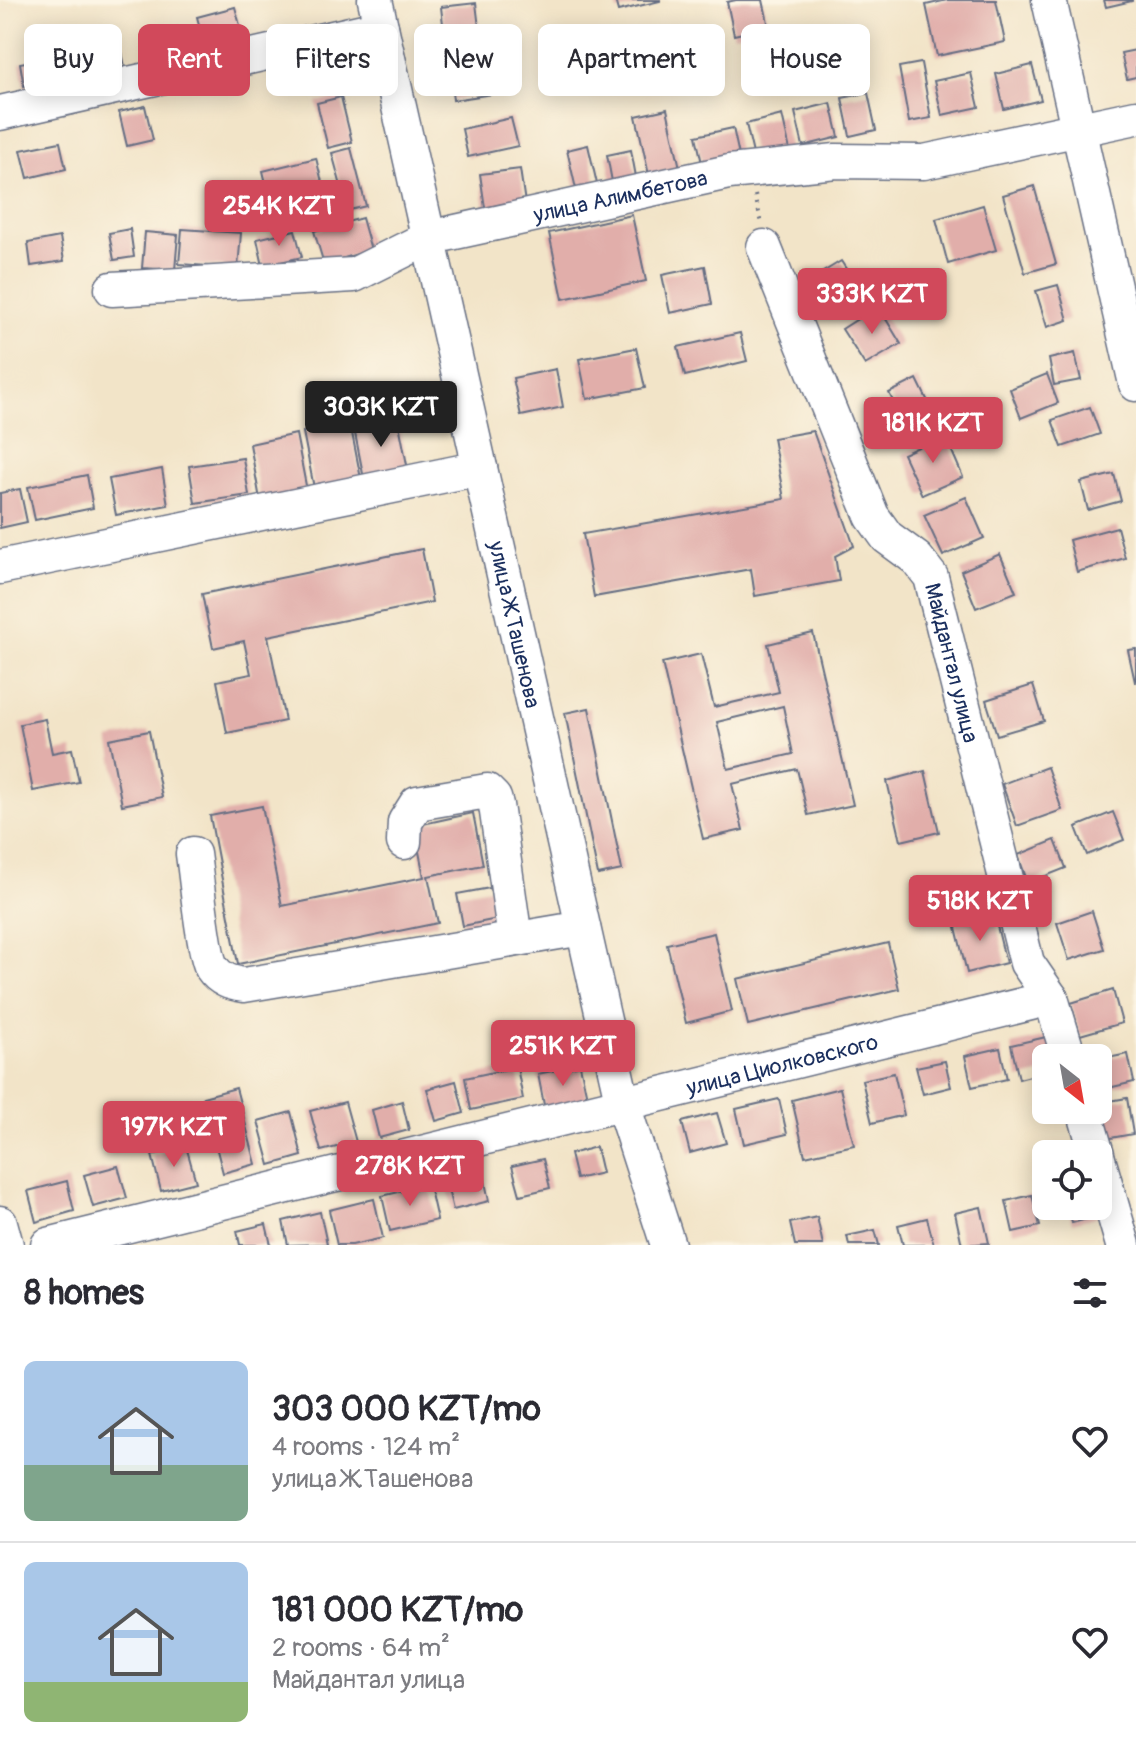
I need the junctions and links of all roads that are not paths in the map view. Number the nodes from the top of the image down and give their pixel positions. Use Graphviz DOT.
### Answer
graph roads {
  1 [pos="1049,0"];
  2 [pos="378,14"];
  3 [pos="0,113"];
  4 [pos="1136,117"];
  5 [pos="1078,131"];
  6 [pos="428,238"];
  7 [pos="764,247"];
  8 [pos="112,289"];
  9 [pos="1136,384"];
  10 [pos="480,468"];
  11 [pos="0,567"];
  12 [pos="404,842"];
  13 [pos="193,854"];
  14 [pos="583,928"];
  15 [pos="515,939"];
  16 [pos="1051,998"];
  17 [pos="1065,1044"];
  18 [pos="623,1105"];
  19 [pos="1112,1208"];
  20 [pos="0,1223"];
  21 [pos="6,1245"];
  22 [pos="48,1245"];
  23 [pos="668,1245"];
  24 [pos="1123,1245"];
  1 -- 5 [label="street"];
  2 -- 3 [label="street"];
  2 -- 6 [label="street, улица Ж.Ташенова"];
  4 -- 5 [label="street, улица Алимбетова"];
  5 -- 6 [label="street, улица Алимбетова"];
  5 -- 9 [label="street"];
  6 -- 8 [label="street, улица Алимбетова"];
  6 -- 10 [label="street, улица Ж.Ташенова"];
  7 -- 16 [label="street, Майдантал улица"];
  10 -- 11 [label="street"];
  10 -- 14 [label="street, улица Ж.Ташенова"];
  12 -- 15 [label="street"];
  13 -- 15 [label="street"];
  14 -- 15 [label="street"];
  14 -- 18 [label="street, улица Ж.Ташенова"];
  16 -- 17 [label="street, Майдантал улица"];
  16 -- 18 [label="street, улица Циолковского"];
  18 -- 22 [label="street, улица Циолковского"];
  18 -- 23 [label="street, улица Ж.Ташенова"];
  19 -- 24 [label="street"];
  20 -- 21 [label="street"];
}
